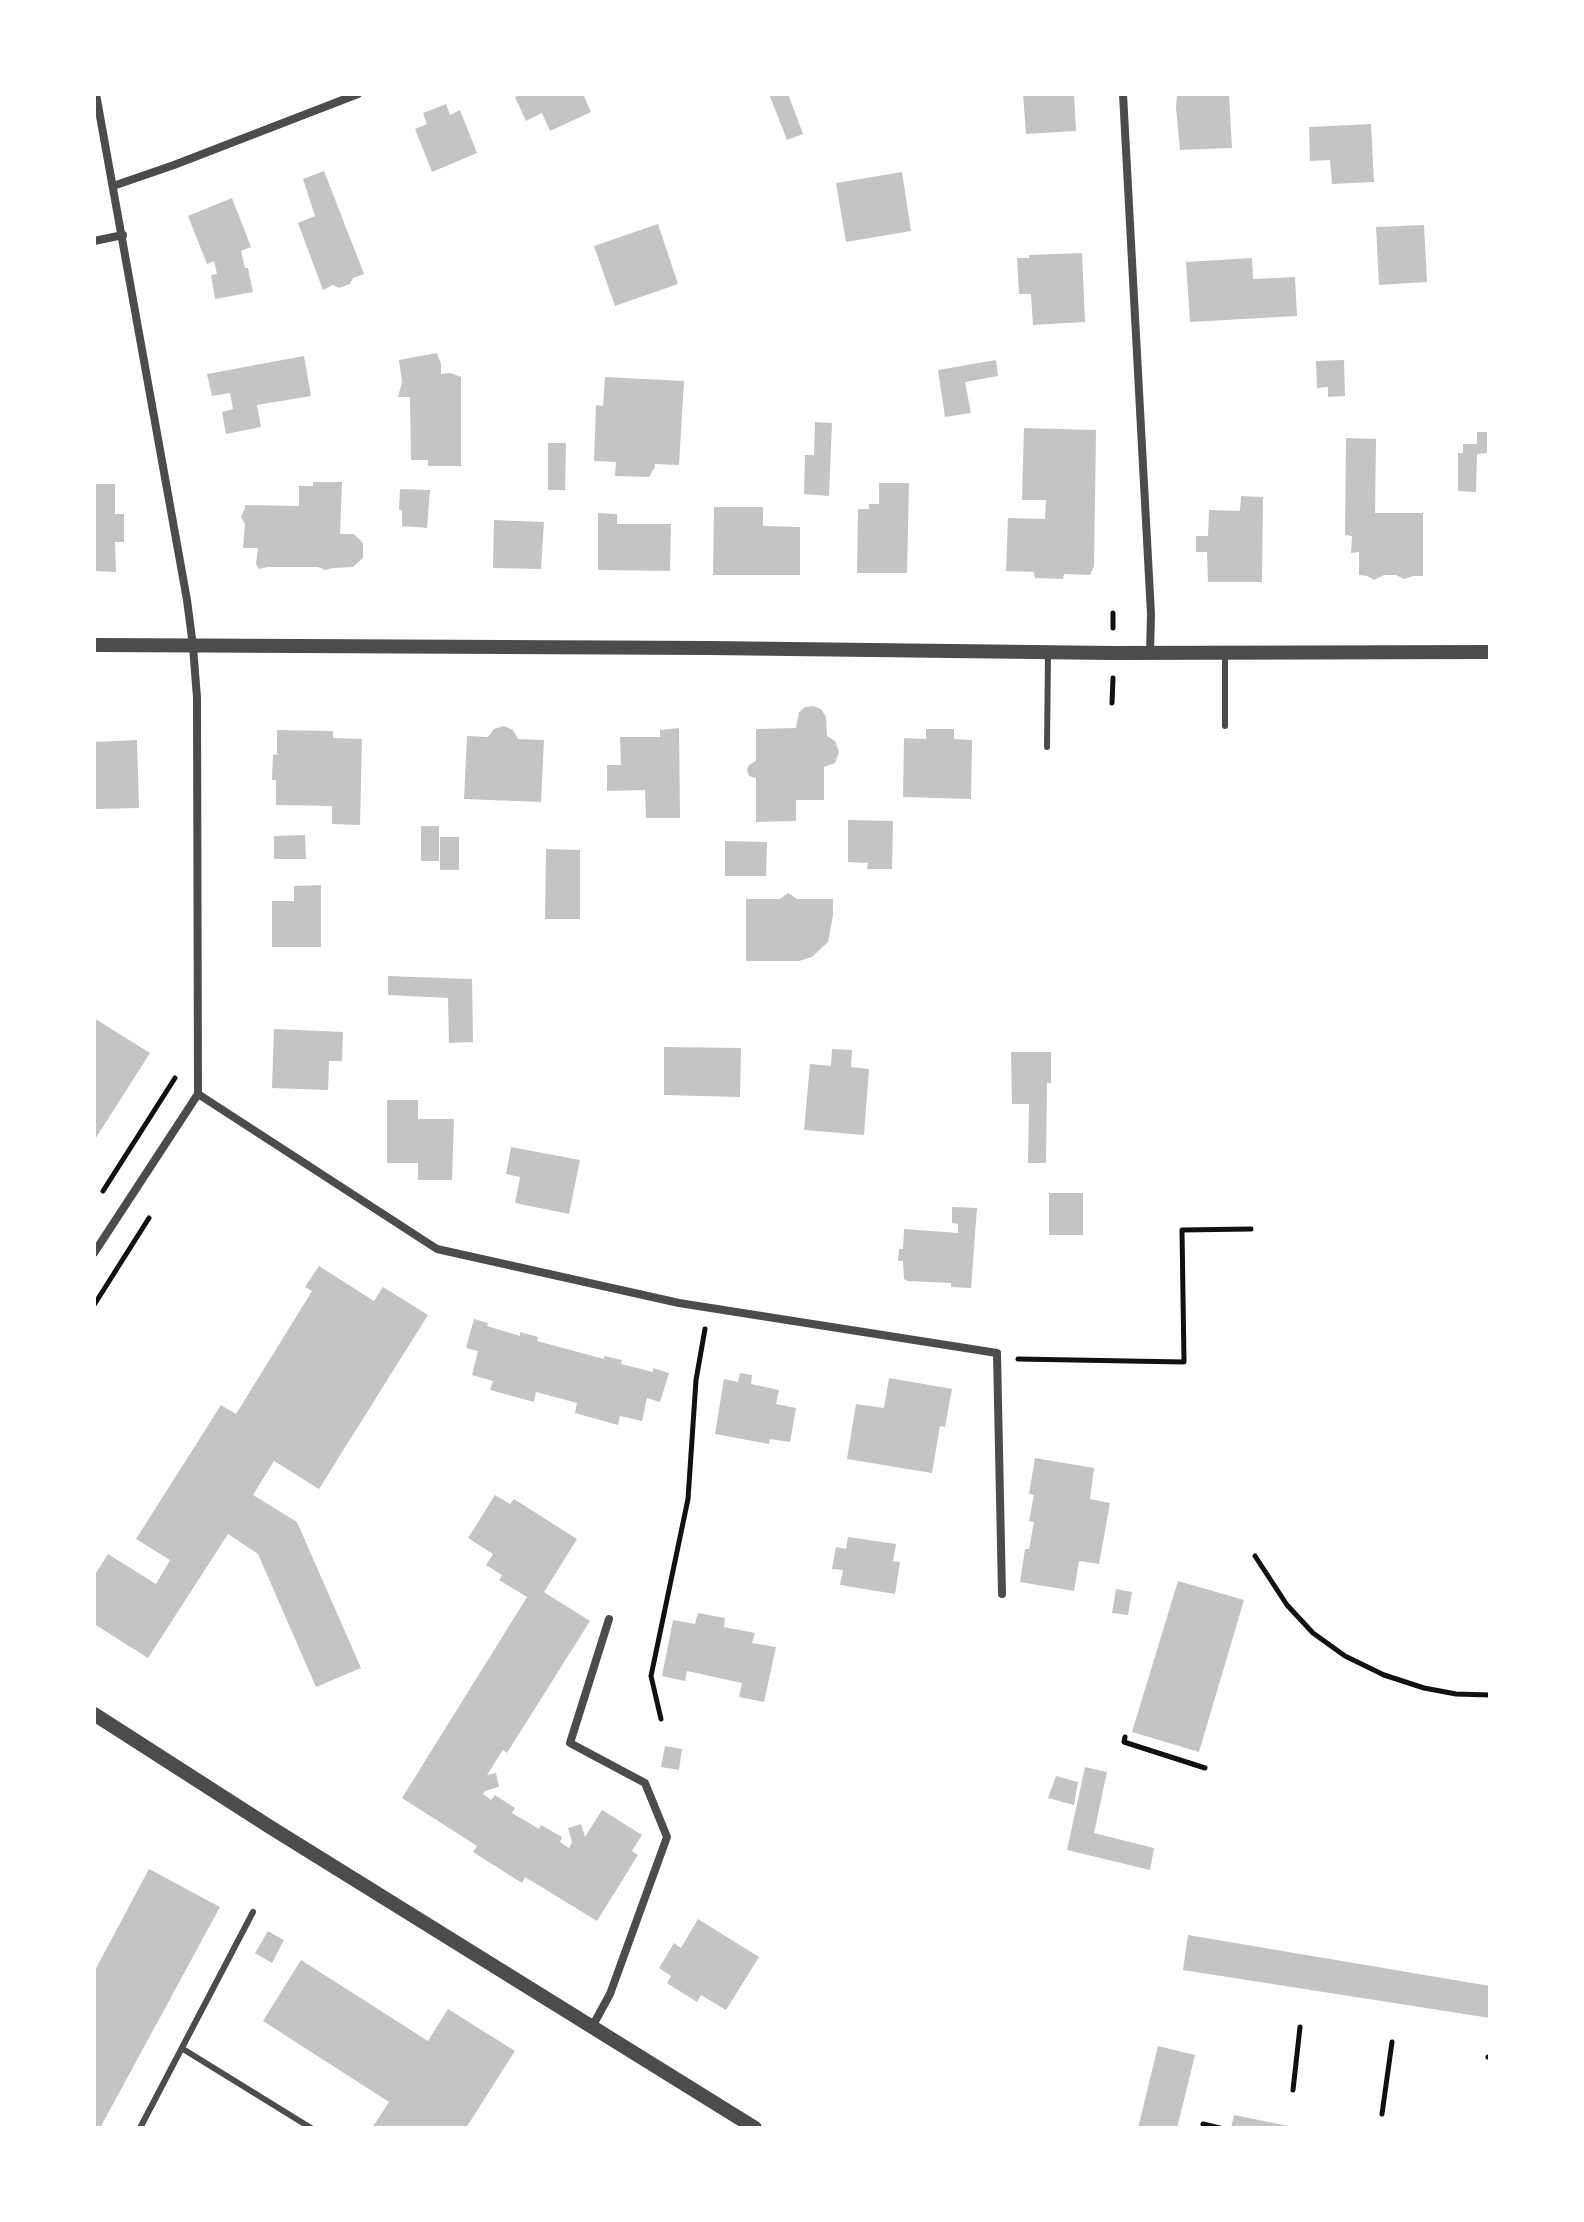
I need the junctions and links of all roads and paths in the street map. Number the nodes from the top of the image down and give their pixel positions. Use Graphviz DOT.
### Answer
graph roads {
  1 [pos="96,94"];
  2 [pos="358,94"];
  3 [pos="1123,94"];
  4 [pos="113,186"];
  5 [pos="123,235"];
  6 [pos="94,241"];
  7 [pos="94,645"];
  8 [pos="193,646"];
  9 [pos="1048,652"];
  10 [pos="1490,652"];
  11 [pos="1150,653"];
  12 [pos="1225,653"];
  13 [pos="1225,726"];
  14 [pos="1047,747"];
  15 [pos="178,1073"];
  16 [pos="198,1094"];
  17 [pos="102,1192"];
  18 [pos="1251,1229"];
  19 [pos="94,1253"];
  20 [pos="708,1308"];
  21 [pos="1014,1358"];
  22 [pos="1255,1556"];
  23 [pos="1002,1594"];
  24 [pos="609,1619"];
  25 [pos="1490,1695"];
  26 [pos="94,1714"];
  27 [pos="661,1719"];
  28 [pos="1125,1737"];
  29 [pos="1205,1768"];
  30 [pos="253,1912"];
  31 [pos="592,2027"];
  32 [pos="1300,2027"];
  33 [pos="1392,2042"];
  34 [pos="183,2049"];
  35 [pos="1293,2090"];
  36 [pos="1382,2114"];
  37 [pos="1203,2124"];
  38 [pos="140,2128"];
  39 [pos="311,2128"];
  40 [pos="755,2128"];
  41 [pos="1220,2128"];
  1 -- 4 [label="street"];
  2 -- 4 [label="street"];
  3 -- 11 [label="street"];
  4 -- 5 [label="street"];
  5 -- 6 [label="street"];
  5 -- 8 [label="street"];
  7 -- 8 [label="street"];
  8 -- 9 [label="street"];
  8 -- 16 [label="street"];
  9 -- 11 [label="street"];
  9 -- 14 [label="lane"];
  10 -- 12 [label="street"];
  11 -- 12 [label="street"];
  12 -- 13 [label="lane"];
  15 -- 17 [label="path"];
  16 -- 19 [label="street"];
  16 -- 20 [label="street"];
  18 -- 21 [label="path"];
  20 -- 23 [label="street"];
  20 -- 27 [label="path"];
  22 -- 25 [label="path"];
  24 -- 31 [label="street"];
  26 -- 31 [label="street"];
  28 -- 29 [label="path"];
  30 -- 34 [label="lane"];
  31 -- 40 [label="street"];
  32 -- 35 [label="path"];
  33 -- 36 [label="path"];
  34 -- 38 [label="lane"];
  34 -- 39 [label="lane"];
  37 -- 41 [label="path"];
}
